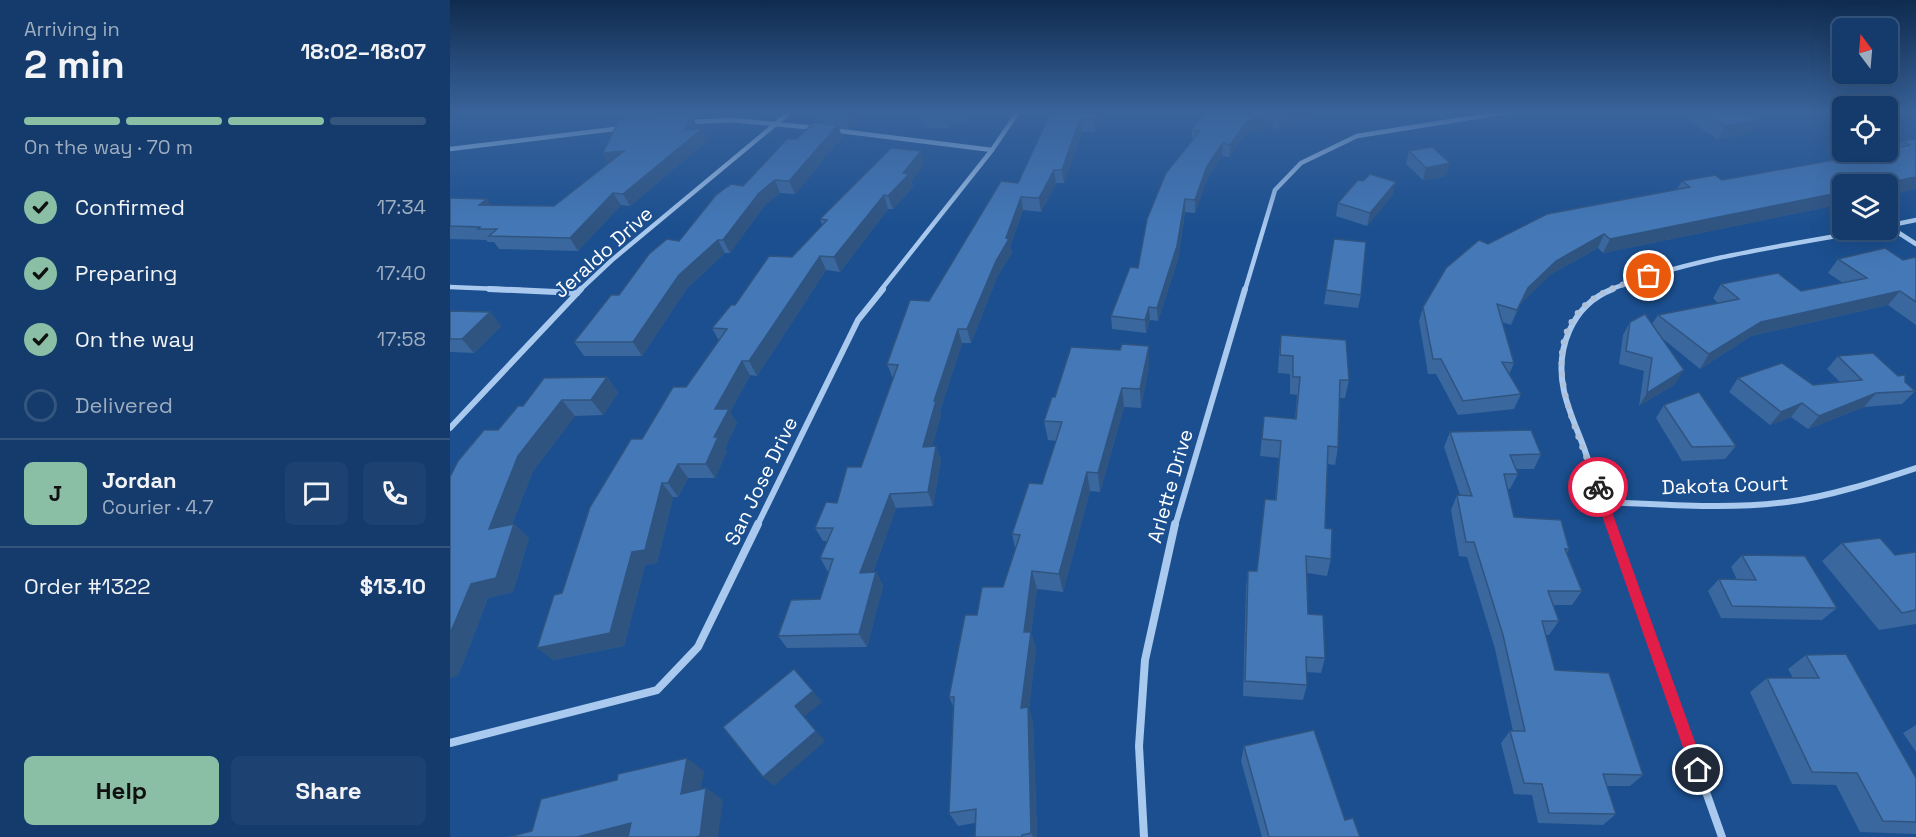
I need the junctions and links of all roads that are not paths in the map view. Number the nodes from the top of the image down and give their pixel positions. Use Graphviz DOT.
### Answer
graph roads {
  1 [pos="743,151"];
  2 [pos="991,151"];
  3 [pos="1325,151"];
  4 [pos="1916,220"];
  5 [pos="1898,224"];
  6 [pos="1898,233"];
  7 [pos="1832,237"];
  8 [pos="1916,244"];
  9 [pos="450,287"];
  10 [pos="577,293"];
  11 [pos="450,428"];
  12 [pos="1916,468"];
  13 [pos="1603,502"];
  14 [pos="450,743"];
  15 [pos="1144,837"];
  16 [pos="1722,837"];
  1 -- 10 [label="street, Jeraldo Drive"];
  2 -- 14 [label="street, San Jose Drive"];
  3 -- 15 [label="street, Arlette Drive"];
  4 -- 5 [label="street"];
  6 -- 8 [label="street"];
  7 -- 13 [label="street"];
  9 -- 10 [label="street"];
  10 -- 11 [label="street, Jeraldo Drive"];
  12 -- 13 [label="street, Dakota Court"];
  13 -- 16 [label="street"];
}
